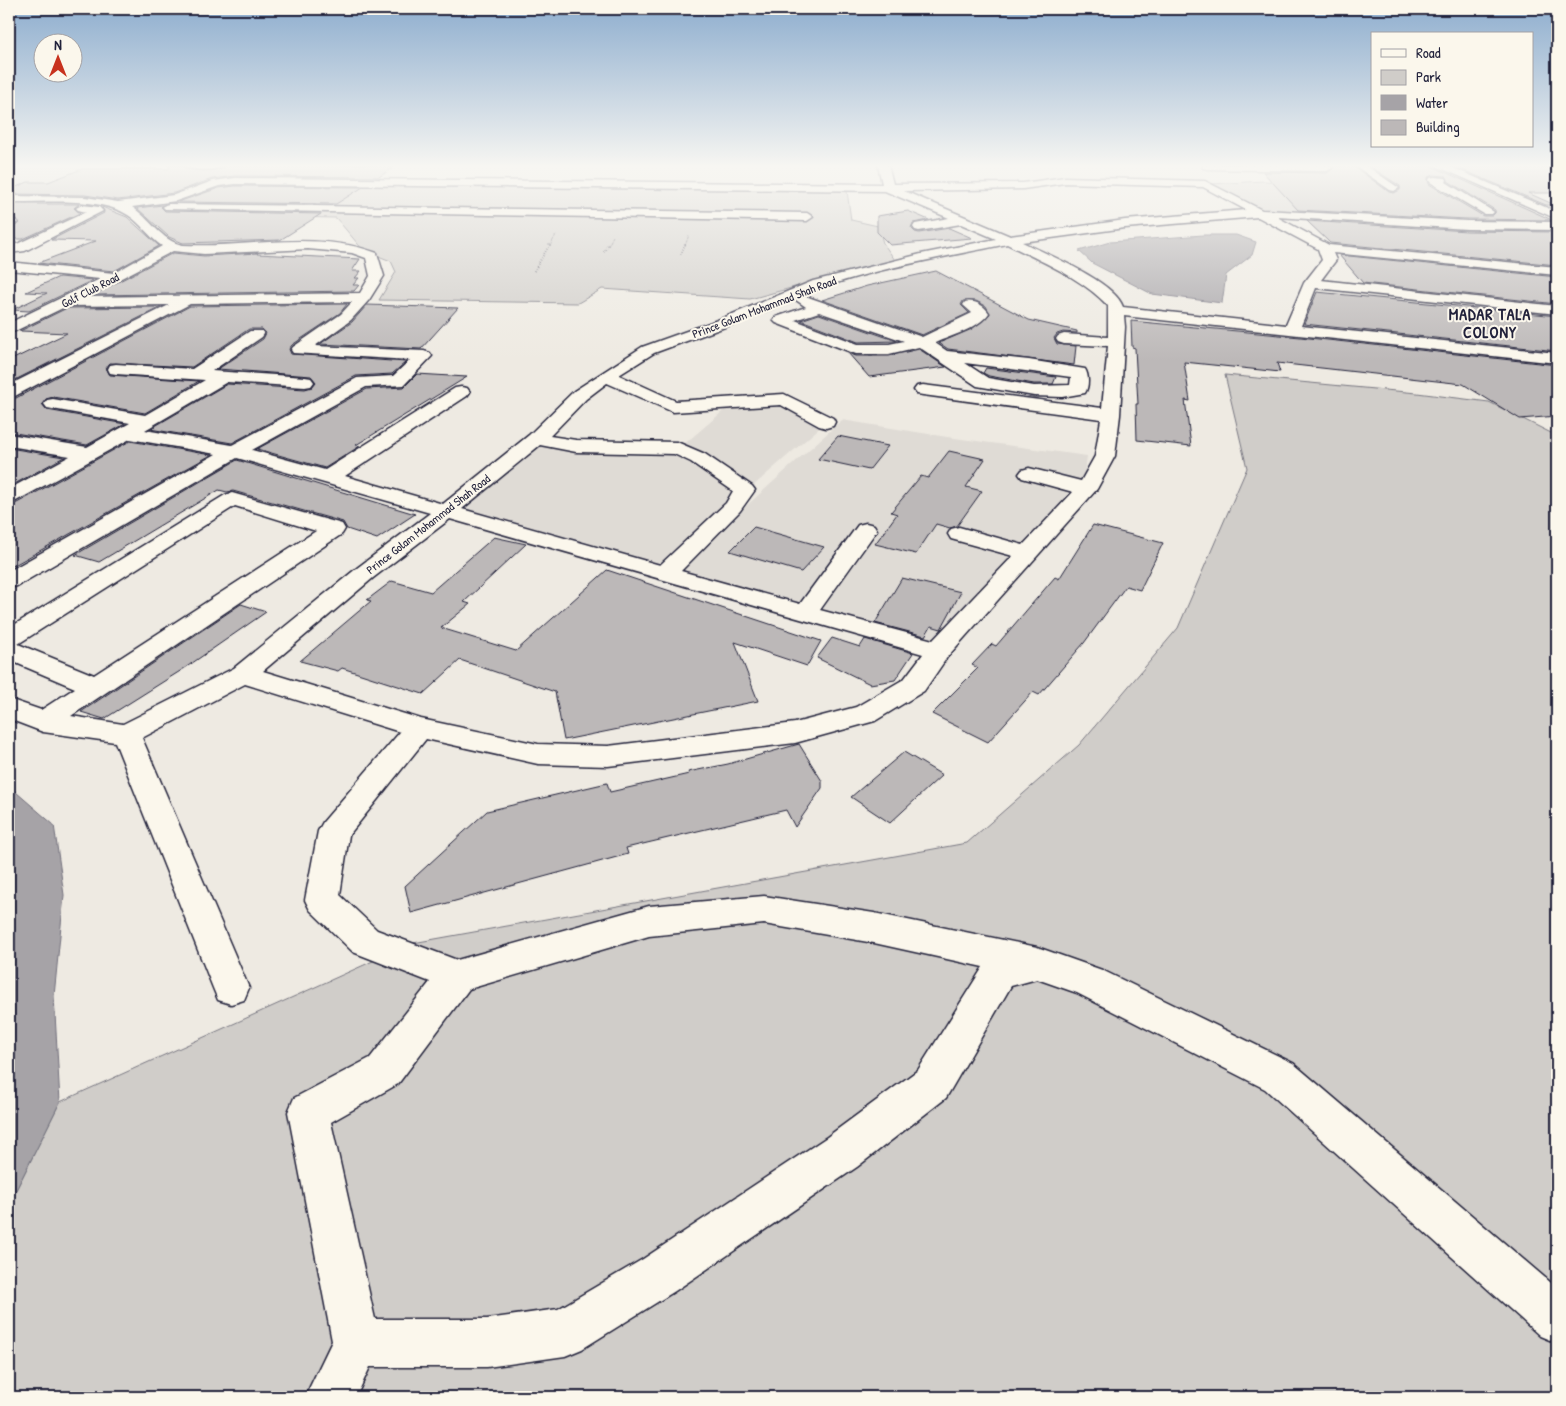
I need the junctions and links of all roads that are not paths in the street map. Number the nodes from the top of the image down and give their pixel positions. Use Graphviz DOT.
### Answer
graph roads {
  1 [pos="57,231"];
  2 [pos="151,231"];
  3 [pos="295,231"];
  4 [pos="986,231"];
  5 [pos="1067,231"];
  6 [pos="1293,231"];
  7 [pos="1505,231"];
  8 [pos="1003,238"];
  9 [pos="1514,241"];
  10 [pos="292,246"];
  11 [pos="170,247"];
  12 [pos="1325,248"];
  13 [pos="9,249"];
  14 [pos="1526,255"];
  15 [pos="9,266"];
  16 [pos="1539,270"];
  17 [pos="116,277"];
  18 [pos="1554,277"];
  19 [pos="1311,283"];
  20 [pos="768,291"];
  21 [pos="791,294"];
  22 [pos="364,297"];
  23 [pos="190,300"];
  24 [pos="67,302"];
  25 [pos="970,305"];
  26 [pos="819,307"];
  27 [pos="1557,310"];
  28 [pos="1115,311"];
  29 [pos="714,312"];
  30 [pos="13,325"];
  31 [pos="1292,330"];
  32 [pos="256,334"];
  33 [pos="378,338"];
  34 [pos="1064,339"];
  35 [pos="922,342"];
  36 [pos="1116,342"];
  37 [pos="648,350"];
  38 [pos="366,353"];
  39 [pos="946,356"];
  40 [pos="1557,358"];
  41 [pos="116,369"];
  42 [pos="196,374"];
  43 [pos="225,376"];
  44 [pos="606,376"];
  45 [pos="305,382"];
  46 [pos="924,390"];
  47 [pos="9,392"];
  48 [pos="461,392"];
  49 [pos="53,404"];
  50 [pos="1111,415"];
  51 [pos="148,421"];
  52 [pos="826,422"];
  53 [pos="127,433"];
  54 [pos="536,439"];
  55 [pos="9,440"];
  56 [pos="235,451"];
  57 [pos="88,453"];
  58 [pos="1029,474"];
  59 [pos="329,477"];
  60 [pos="1087,489"];
  61 [pos="9,497"];
  62 [pos="448,510"];
  63 [pos="866,530"];
  64 [pos="959,534"];
  65 [pos="1028,553"];
  66 [pos="665,573"];
  67 [pos="9,581"];
  68 [pos="805,614"];
  69 [pos="9,639"];
  70 [pos="9,650"];
  71 [pos="939,650"];
  72 [pos="243,674"];
  73 [pos="95,686"];
  74 [pos="9,708"];
  75 [pos="43,722"];
  76 [pos="419,728"];
  77 [pos="126,734"];
  78 [pos="1037,963"];
  79 [pos="457,976"];
  80 [pos="232,988"];
  81 [pos="1557,1319"];
  82 [pos="356,1343"];
  83 [pos="330,1397"];
  1 -- 13 [label="street"];
  2 -- 11 [label="street"];
  3 -- 10 [label="street"];
  4 -- 8 [label="street"];
  5 -- 8 [label="street, Prince Golam Mohammad Shah Road"];
  6 -- 12 [label="street"];
  7 -- 9 [label="street"];
  8 -- 20 [label="street"];
  8 -- 21 [label="street, Prince Golam Mohammad Shah Road"];
  8 -- 28 [label="street"];
  10 -- 11 [label="street"];
  10 -- 22 [label="street"];
  11 -- 17 [label="street, Golf Club Road"];
  12 -- 16 [label="street"];
  12 -- 19 [label="street"];
  14 -- 16 [label="street"];
  15 -- 17 [label="street"];
  16 -- 18 [label="street"];
  17 -- 24 [label="street, Golf Club Road"];
  19 -- 27 [label="street"];
  19 -- 31 [label="street"];
  21 -- 26 [label="street"];
  21 -- 37 [label="street, Prince Golam Mohammad Shah Road"];
  22 -- 23 [label="street"];
  22 -- 38 [label="street"];
  23 -- 24 [label="street"];
  23 -- 47 [label="street"];
  24 -- 30 [label="street, Golf Club Road"];
  25 -- 35 [label="street"];
  26 -- 35 [label="street"];
  26 -- 35 [label="street"];
  28 -- 31 [label="street"];
  28 -- 36 [label="street"];
  29 -- 37 [label="street"];
  31 -- 40 [label="street"];
  32 -- 42 [label="street"];
  33 -- 38 [label="street"];
  34 -- 36 [label="street"];
  35 -- 39 [label="street"];
  36 -- 50 [label="street"];
  37 -- 44 [label="street, Prince Golam Mohammad Shah Road"];
  38 -- 56 [label="street"];
  39 -- 39 [label="street"];
  41 -- 42 [label="street"];
  42 -- 43 [label="street"];
  43 -- 45 [label="street"];
  43 -- 51 [label="street"];
  44 -- 52 [label="street"];
  44 -- 54 [label="street, Prince Golam Mohammad Shah Road"];
  46 -- 50 [label="street"];
  48 -- 59 [label="street"];
  49 -- 51 [label="street"];
  50 -- 60 [label="street"];
  51 -- 53 [label="street"];
  53 -- 56 [label="street"];
  53 -- 57 [label="street"];
  54 -- 62 [label="street, Prince Golam Mohammad Shah Road"];
  54 -- 66 [label="street"];
  55 -- 57 [label="street"];
  56 -- 59 [label="street"];
  56 -- 67 [label="street"];
  57 -- 61 [label="street"];
  58 -- 60 [label="street"];
  59 -- 62 [label="street"];
  60 -- 65 [label="street"];
  62 -- 66 [label="street"];
  62 -- 72 [label="street, Prince Golam Mohammad Shah Road"];
  63 -- 68 [label="street"];
  64 -- 65 [label="street"];
  65 -- 71 [label="street"];
  66 -- 68 [label="street"];
  68 -- 71 [label="street"];
  69 -- 73 [label="street"];
  70 -- 73 [label="street"];
  71 -- 76 [label="street"];
  72 -- 76 [label="street"];
  72 -- 77 [label="street, Prince Golam Mohammad Shah Road"];
  73 -- 75 [label="street"];
  74 -- 75 [label="street"];
  75 -- 77 [label="street"];
  76 -- 79 [label="street"];
  77 -- 80 [label="street"];
  78 -- 79 [label="street"];
  78 -- 81 [label="street"];
  78 -- 82 [label="street"];
  79 -- 82 [label="street"];
  82 -- 83 [label="street"];
}
